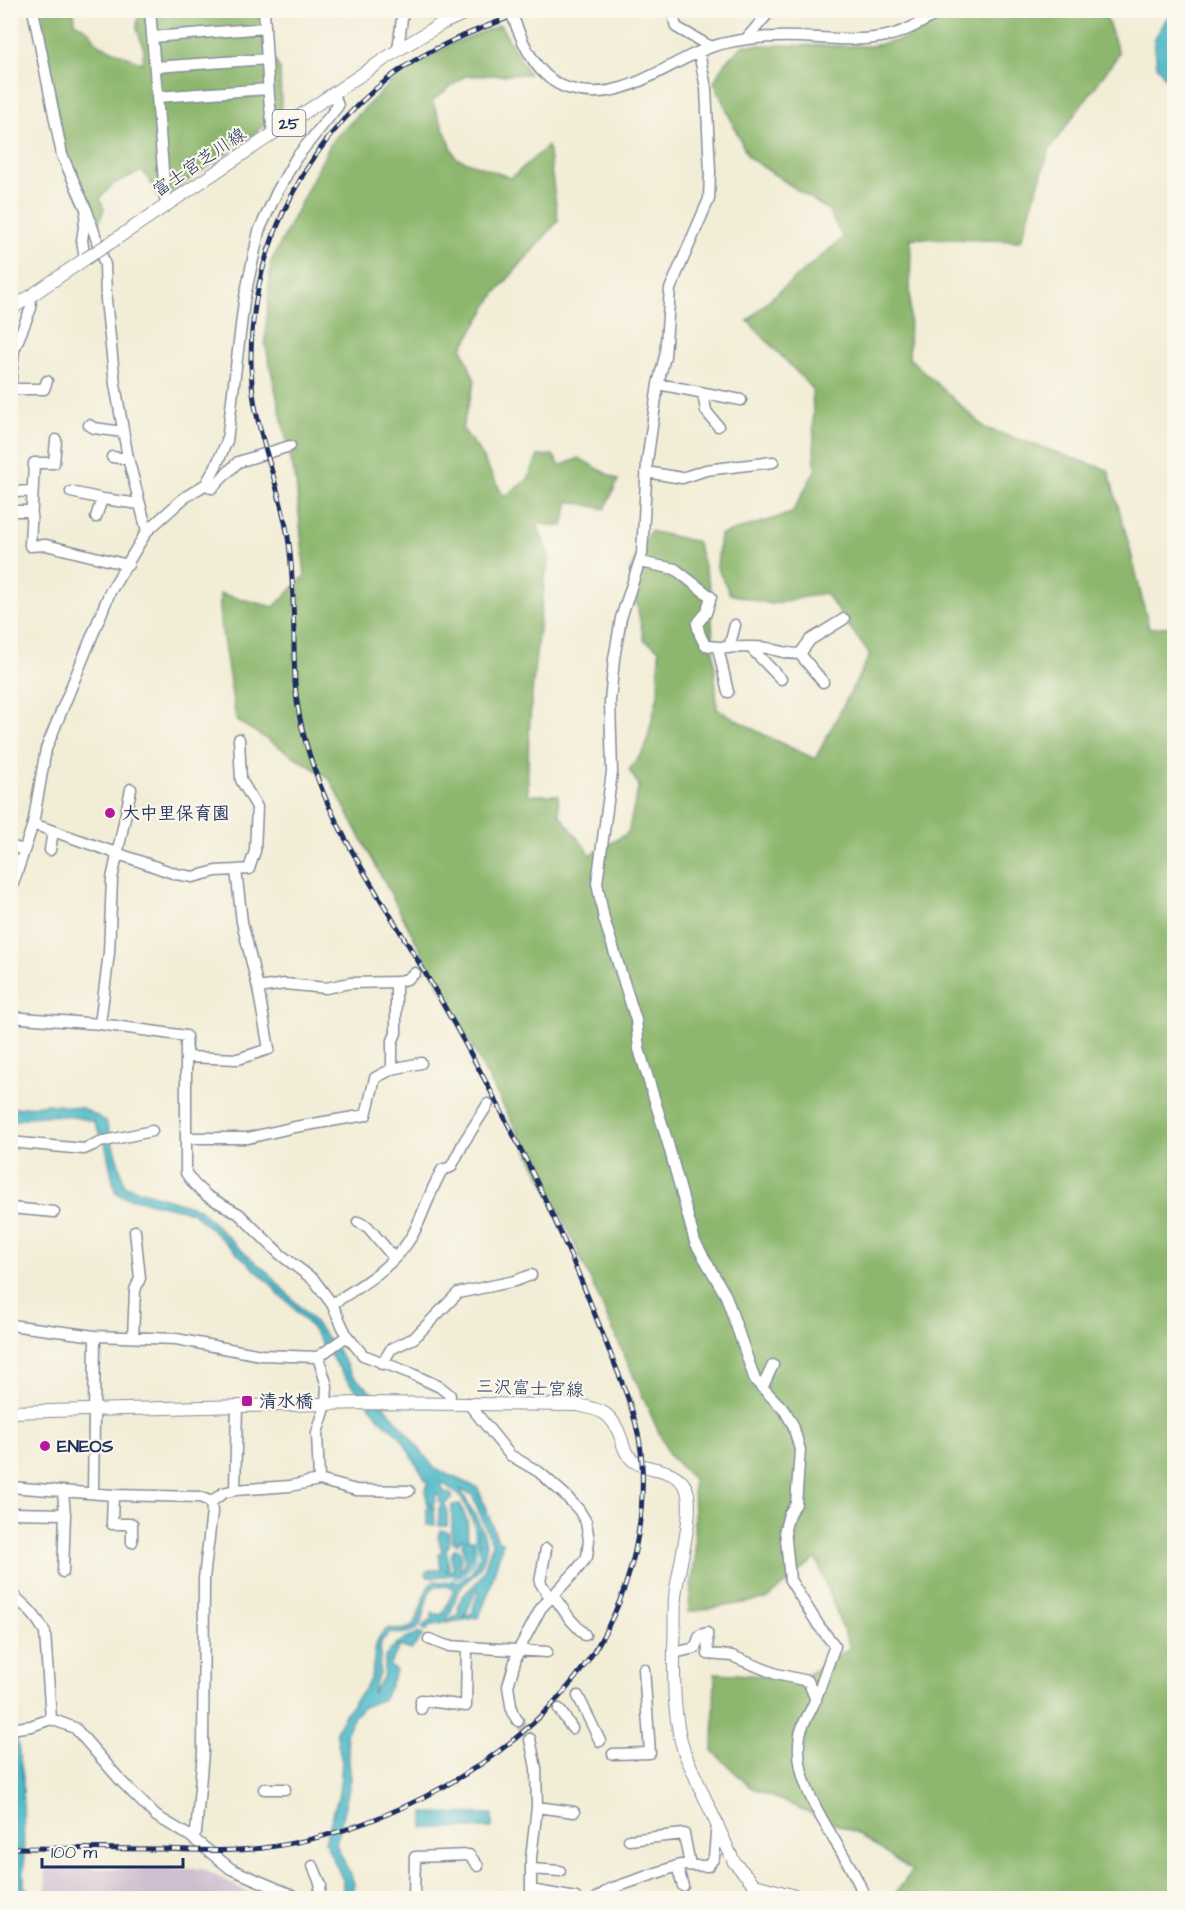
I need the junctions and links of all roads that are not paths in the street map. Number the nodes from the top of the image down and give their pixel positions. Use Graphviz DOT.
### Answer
graph roads {
  1 [pos="33,10"];
  2 [pos="150,10"];
  3 [pos="264,10"];
  4 [pos="404,10"];
  5 [pos="472,10"];
  6 [pos="510,10"];
  7 [pos="672,10"];
  8 [pos="771,10"];
  9 [pos="944,10"];
  10 [pos="265,28"];
  11 [pos="152,37"];
  12 [pos="747,38"];
  13 [pos="711,47"];
  14 [pos="398,51"];
  15 [pos="699,53"];
  16 [pos="267,59"];
  17 [pos="154,67"];
  18 [pos="268,89"];
  19 [pos="334,93"];
  20 [pos="157,97"];
  21 [pos="273,134"];
  22 [pos="166,206"];
  23 [pos="87,211"];
  24 [pos="85,259"];
  25 [pos="10,294"];
  26 [pos="30,297"];
  27 [pos="14,307"];
  28 [pos="47,381"];
  29 [pos="658,384"];
  30 [pos="10,388"];
  31 [pos="703,393"];
  32 [pos="741,400"];
  33 [pos="89,425"];
  34 [pos="718,426"];
  35 [pos="123,432"];
  36 [pos="56,440"];
  37 [pos="290,446"];
  38 [pos="112,457"];
  39 [pos="128,459"];
  40 [pos="773,462"];
  41 [pos="646,472"];
  42 [pos="206,484"];
  43 [pos="13,492"];
  44 [pos="32,492"];
  45 [pos="71,492"];
  46 [pos="102,499"];
  47 [pos="140,504"];
  48 [pos="11,511"];
  49 [pos="31,511"];
  50 [pos="96,517"];
  51 [pos="147,531"];
  52 [pos="640,562"];
  53 [pos="128,565"];
  54 [pos="844,619"];
  55 [pos="735,625"];
  56 [pos="724,648"];
  57 [pos="751,648"];
  58 [pos="800,654"];
  59 [pos="781,679"];
  60 [pos="823,682"];
  61 [pos="728,692"];
  62 [pos="239,739"];
  63 [pos="131,789"];
  64 [pos="33,824"];
  65 [pos="53,831"];
  66 [pos="10,846"];
  67 [pos="24,850"];
  68 [pos="50,850"];
  69 [pos="118,852"];
  70 [pos="236,870"];
  71 [pos="10,893"];
  72 [pos="415,973"];
  73 [pos="396,982"];
  74 [pos="258,988"];
  75 [pos="10,1017"];
  76 [pos="100,1024"];
  77 [pos="186,1057"];
  78 [pos="421,1064"];
  79 [pos="392,1069"];
  80 [pos="488,1104"];
  81 [pos="152,1131"];
  82 [pos="186,1138"];
  83 [pos="10,1142"];
  84 [pos="10,1208"];
  85 [pos="54,1212"];
  86 [pos="358,1222"];
  87 [pos="135,1231"];
  88 [pos="394,1258"];
  89 [pos="531,1275"];
  90 [pos="332,1304"];
  91 [pos="10,1325"];
  92 [pos="95,1336"];
  93 [pos="133,1337"];
  94 [pos="342,1339"];
  95 [pos="322,1354"];
  96 [pos="382,1364"];
  97 [pos="773,1365"];
  98 [pos="762,1388"];
  99 [pos="449,1404"];
  100 [pos="468,1404"];
  101 [pos="326,1405"];
  102 [pos="237,1406"];
  103 [pos="94,1409"];
  104 [pos="10,1412"];
  105 [pos="319,1480"];
  106 [pos="10,1487"];
  107 [pos="235,1490"];
  108 [pos="410,1491"];
  109 [pos="63,1492"];
  110 [pos="93,1493"];
  111 [pos="112,1495"];
  112 [pos="211,1502"];
  113 [pos="10,1513"];
  114 [pos="65,1514"];
  115 [pos="132,1542"];
  116 [pos="546,1549"];
  117 [pos="63,1572"];
  118 [pos="10,1593"];
  119 [pos="552,1596"];
  120 [pos="585,1635"];
  121 [pos="429,1639"];
  122 [pos="467,1647"];
  123 [pos="519,1651"];
  124 [pos="547,1652"];
  125 [pos="674,1653"];
  126 [pos="644,1669"];
  127 [pos="578,1696"];
  128 [pos="816,1700"];
  129 [pos="421,1709"];
  130 [pos="559,1709"];
  131 [pos="51,1719"];
  132 [pos="518,1722"];
  133 [pos="572,1728"];
  134 [pos="10,1729"];
  135 [pos="530,1739"];
  136 [pos="600,1741"];
  137 [pos="613,1754"];
  138 [pos="264,1789"];
  139 [pos="285,1789"];
  140 [pos="537,1807"];
  141 [pos="574,1812"];
  142 [pos="717,1822"];
  143 [pos="190,1836"];
  144 [pos="629,1840"];
  145 [pos="690,1865"];
  146 [pos="313,1866"];
  147 [pos="478,1866"];
  148 [pos="676,1866"];
  149 [pos="531,1869"];
  150 [pos="560,1871"];
  151 [pos="684,1886"];
  152 [pos="531,1894"];
  153 [pos="299,1899"];
  154 [pos="318,1899"];
  155 [pos="414,1899"];
  156 [pos="576,1899"];
  157 [pos="597,1899"];
  158 [pos="802,1899"];
  159 [pos="865,1899"];
  1 -- 23 [label="street"];
  2 -- 11 [label="street"];
  3 -- 10 [label="street"];
  4 -- 14 [label="street"];
  5 -- 14 [label="main road, 富士宮芝川線 / 25"];
  6 -- 15 [label="street, bridge"];
  7 -- 13 [label="street"];
  8 -- 12 [label="street"];
  9 -- 12 [label="street"];
  10 -- 11 [label="street"];
  10 -- 16 [label="street"];
  11 -- 17 [label="street"];
  12 -- 13 [label="street"];
  13 -- 15 [label="street"];
  14 -- 19 [label="main road, 富士宮芝川線 / 25"];
  15 -- 29 [label="street"];
  16 -- 17 [label="street"];
  16 -- 18 [label="street"];
  17 -- 20 [label="street"];
  18 -- 20 [label="street"];
  18 -- 21 [label="street"];
  19 -- 21 [label="main road, 富士宮芝川線 / 25"];
  19 -- 42 [label="street"];
  20 -- 22 [label="street"];
  21 -- 22 [label="main road, 富士宮芝川線 / 25"];
  22 -- 24 [label="main road, 富士宮芝川線 / 25, bridge"];
  23 -- 24 [label="street"];
  23 -- 35 [label="street"];
  24 -- 26 [label="main road, 富士宮芝川線 / 25"];
  25 -- 27 [label="street"];
  26 -- 27 [label="main road, 富士宮芝川線 / 25"];
  26 -- 30 [label="street"];
  28 -- 30 [label="street"];
  29 -- 31 [label="street"];
  29 -- 41 [label="street"];
  31 -- 32 [label="street"];
  31 -- 34 [label="street"];
  33 -- 35 [label="street"];
  35 -- 39 [label="street"];
  36 -- 44 [label="street"];
  37 -- 42 [label="street"];
  38 -- 39 [label="street"];
  39 -- 47 [label="street"];
  40 -- 41 [label="street"];
  41 -- 52 [label="street"];
  42 -- 51 [label="street"];
  43 -- 44 [label="street"];
  44 -- 49 [label="street"];
  45 -- 46 [label="street"];
  46 -- 47 [label="street"];
  46 -- 50 [label="street"];
  47 -- 51 [label="street"];
  48 -- 49 [label="street"];
  49 -- 53 [label="street"];
  51 -- 53 [label="street"];
  52 -- 56 [label="street"];
  52 -- 98 [label="street"];
  53 -- 64 [label="street"];
  54 -- 58 [label="street"];
  55 -- 56 [label="street"];
  56 -- 57 [label="street"];
  56 -- 61 [label="street"];
  57 -- 58 [label="street"];
  57 -- 59 [label="street"];
  58 -- 60 [label="street"];
  62 -- 70 [label="street"];
  63 -- 69 [label="street"];
  64 -- 65 [label="street"];
  64 -- 67 [label="street"];
  65 -- 68 [label="street"];
  65 -- 69 [label="street"];
  66 -- 67 [label="street"];
  67 -- 71 [label="street"];
  69 -- 70 [label="street"];
  69 -- 76 [label="street"];
  70 -- 74 [label="street"];
  72 -- 73 [label="street"];
  73 -- 74 [label="street"];
  73 -- 79 [label="street"];
  74 -- 77 [label="street"];
  75 -- 76 [label="street"];
  76 -- 77 [label="street"];
  77 -- 82 [label="street"];
  78 -- 79 [label="street"];
  79 -- 82 [label="street"];
  80 -- 88 [label="street"];
  81 -- 83 [label="street"];
  82 -- 90 [label="street"];
  84 -- 85 [label="street"];
  86 -- 88 [label="street"];
  87 -- 93 [label="street"];
  88 -- 90 [label="street"];
  89 -- 96 [label="street"];
  90 -- 94 [label="street"];
  91 -- 92 [label="street"];
  92 -- 93 [label="street"];
  92 -- 103 [label="street"];
  93 -- 95 [label="street"];
  94 -- 95 [label="street"];
  94 -- 96 [label="street"];
  95 -- 101 [label="street"];
  96 -- 99 [label="street"];
  97 -- 98 [label="street"];
  98 -- 128 [label="street"];
  99 -- 100 [label="main road, 三沢富士宮線"];
  99 -- 101 [label="main road, 三沢富士宮線"];
  100 -- 119 [label="street"];
  100 -- 125 [label="main road, 三沢富士宮線"];
  101 -- 102 [label="main road, 三沢富士宮線"];
  101 -- 105 [label="street"];
  102 -- 103 [label="main road, 三沢富士宮線"];
  102 -- 107 [label="street"];
  103 -- 104 [label="main road, 三沢富士宮線"];
  103 -- 110 [label="street"];
  105 -- 107 [label="street"];
  105 -- 108 [label="street"];
  106 -- 109 [label="street"];
  107 -- 112 [label="street"];
  109 -- 110 [label="street"];
  109 -- 114 [label="street"];
  110 -- 111 [label="street"];
  111 -- 112 [label="street"];
  111 -- 115 [label="street"];
  112 -- 143 [label="street"];
  113 -- 114 [label="street"];
  114 -- 117 [label="street"];
  116 -- 119 [label="street"];
  118 -- 131 [label="street"];
  119 -- 120 [label="street"];
  119 -- 123 [label="street"];
  121 -- 122 [label="street"];
  122 -- 123 [label="street"];
  122 -- 129 [label="street"];
  123 -- 124 [label="street"];
  123 -- 132 [label="street"];
  125 -- 128 [label="street"];
  125 -- 142 [label="main road, 三沢富士宮線"];
  126 -- 137 [label="street"];
  127 -- 136 [label="street"];
  128 -- 159 [label="street"];
  130 -- 133 [label="street"];
  131 -- 134 [label="street"];
  131 -- 143 [label="street"];
  135 -- 140 [label="street"];
  138 -- 139 [label="street"];
  140 -- 141 [label="street"];
  140 -- 149 [label="street"];
  142 -- 145 [label="street"];
  142 -- 158 [label="main road, 三沢富士宮線"];
  143 -- 153 [label="street"];
  144 -- 145 [label="street"];
  145 -- 148 [label="street"];
  146 -- 154 [label="street"];
  147 -- 155 [label="street"];
  148 -- 151 [label="street"];
  148 -- 157 [label="street"];
  149 -- 150 [label="street"];
  149 -- 152 [label="street"];
  152 -- 156 [label="street"];
}
